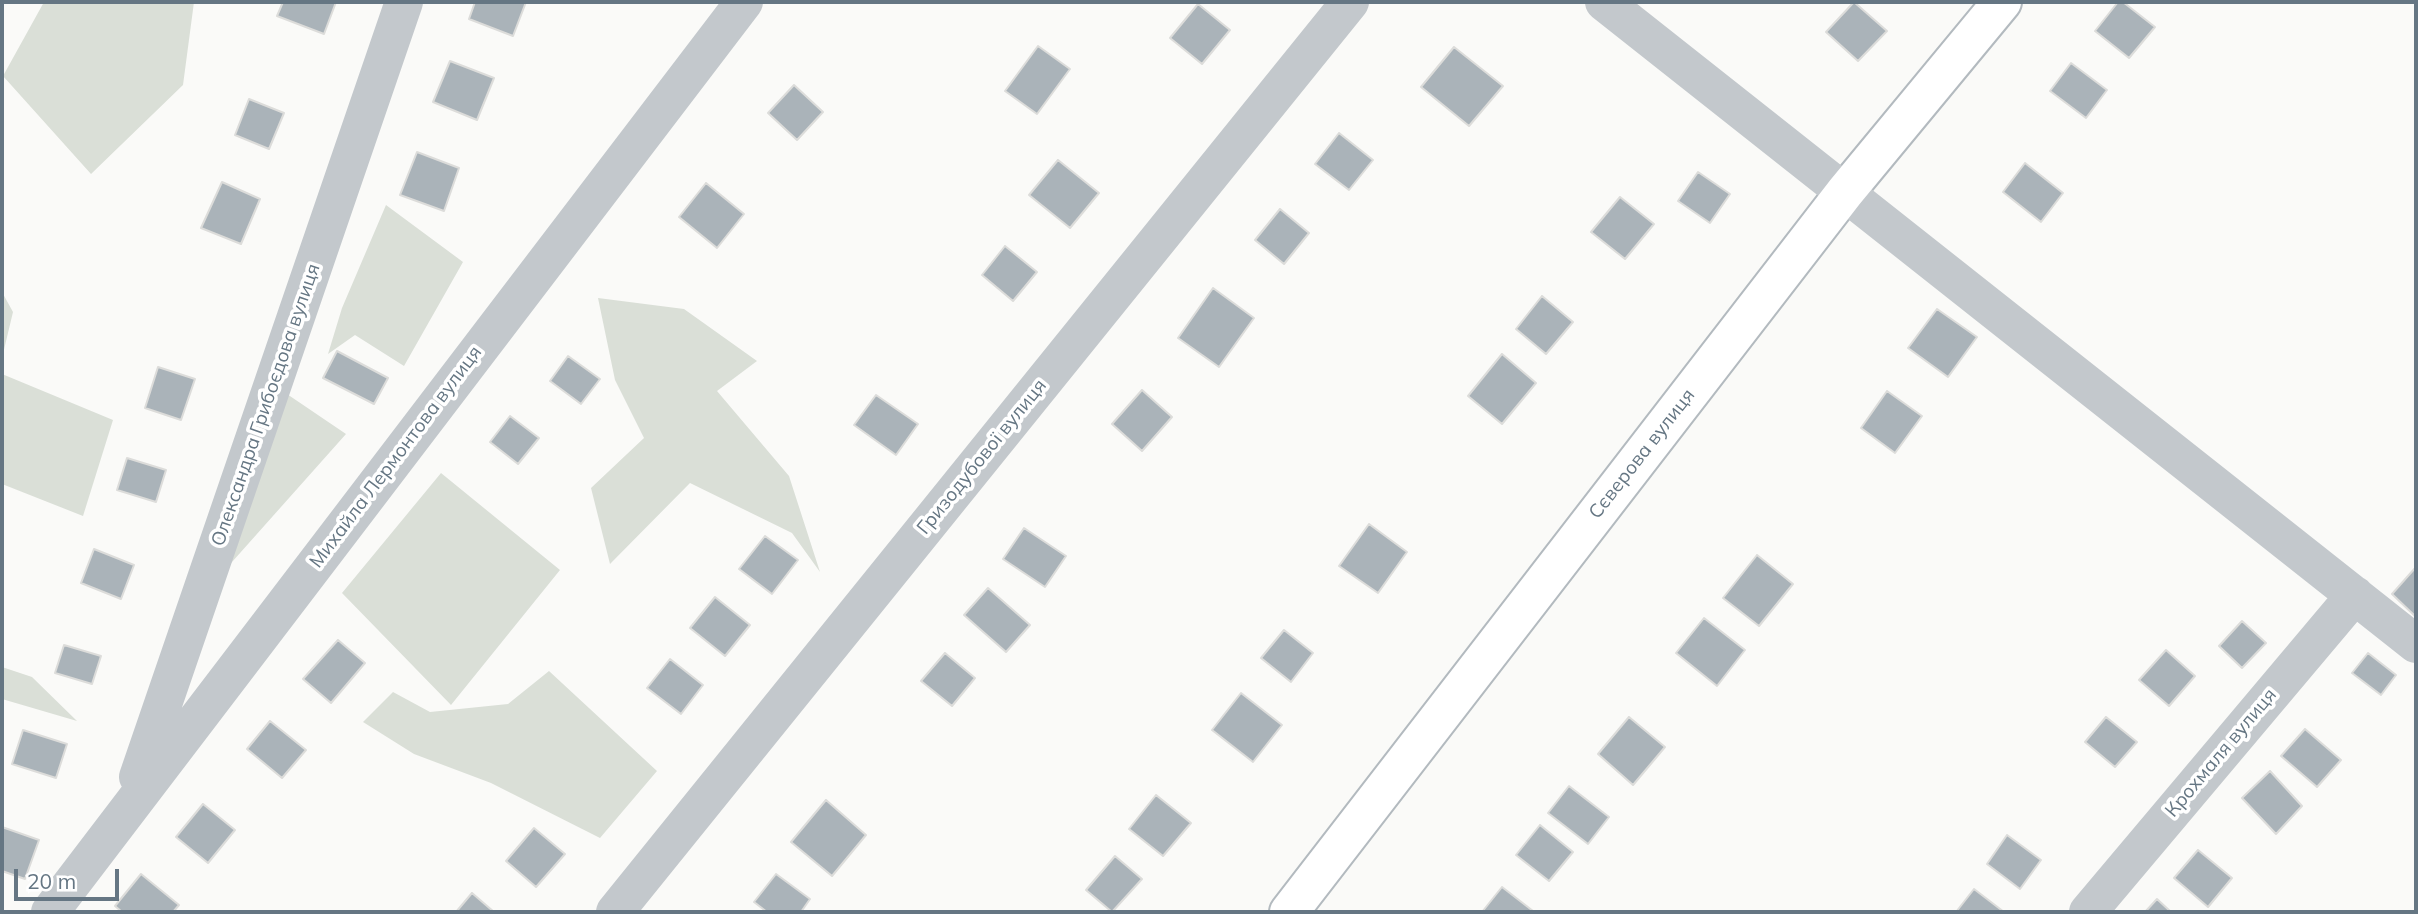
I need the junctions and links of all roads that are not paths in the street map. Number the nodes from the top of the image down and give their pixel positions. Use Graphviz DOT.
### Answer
graph roads {
  1 [pos="404,2"];
  2 [pos="744,2"];
  3 [pos="1350,2"];
  4 [pos="1604,2"];
  5 [pos="2002,2"];
  6 [pos="1845,192"];
  7 [pos="2355,595"];
  8 [pos="2416,644"];
  9 [pos="127,809"];
  10 [pos="50,912"];
  11 [pos="615,912"];
  12 [pos="1289,912"];
  13 [pos="2088,912"];
  1 -- 9 [label="street, Олександра Грибоєдова вулиця"];
  2 -- 9 [label="street, Михайла Лермонтова вулиця"];
  3 -- 11 [label="street, Гризодубової вулиця"];
  4 -- 6 [label="street"];
  5 -- 6 [label="main road, Сєверова вулиця"];
  6 -- 7 [label="street"];
  6 -- 12 [label="main road, Сєверова вулиця"];
  7 -- 8 [label="street"];
  7 -- 13 [label="street, Крохмаля вулиця"];
  9 -- 10 [label="street, Михайла Лермонтова вулиця"];
}
